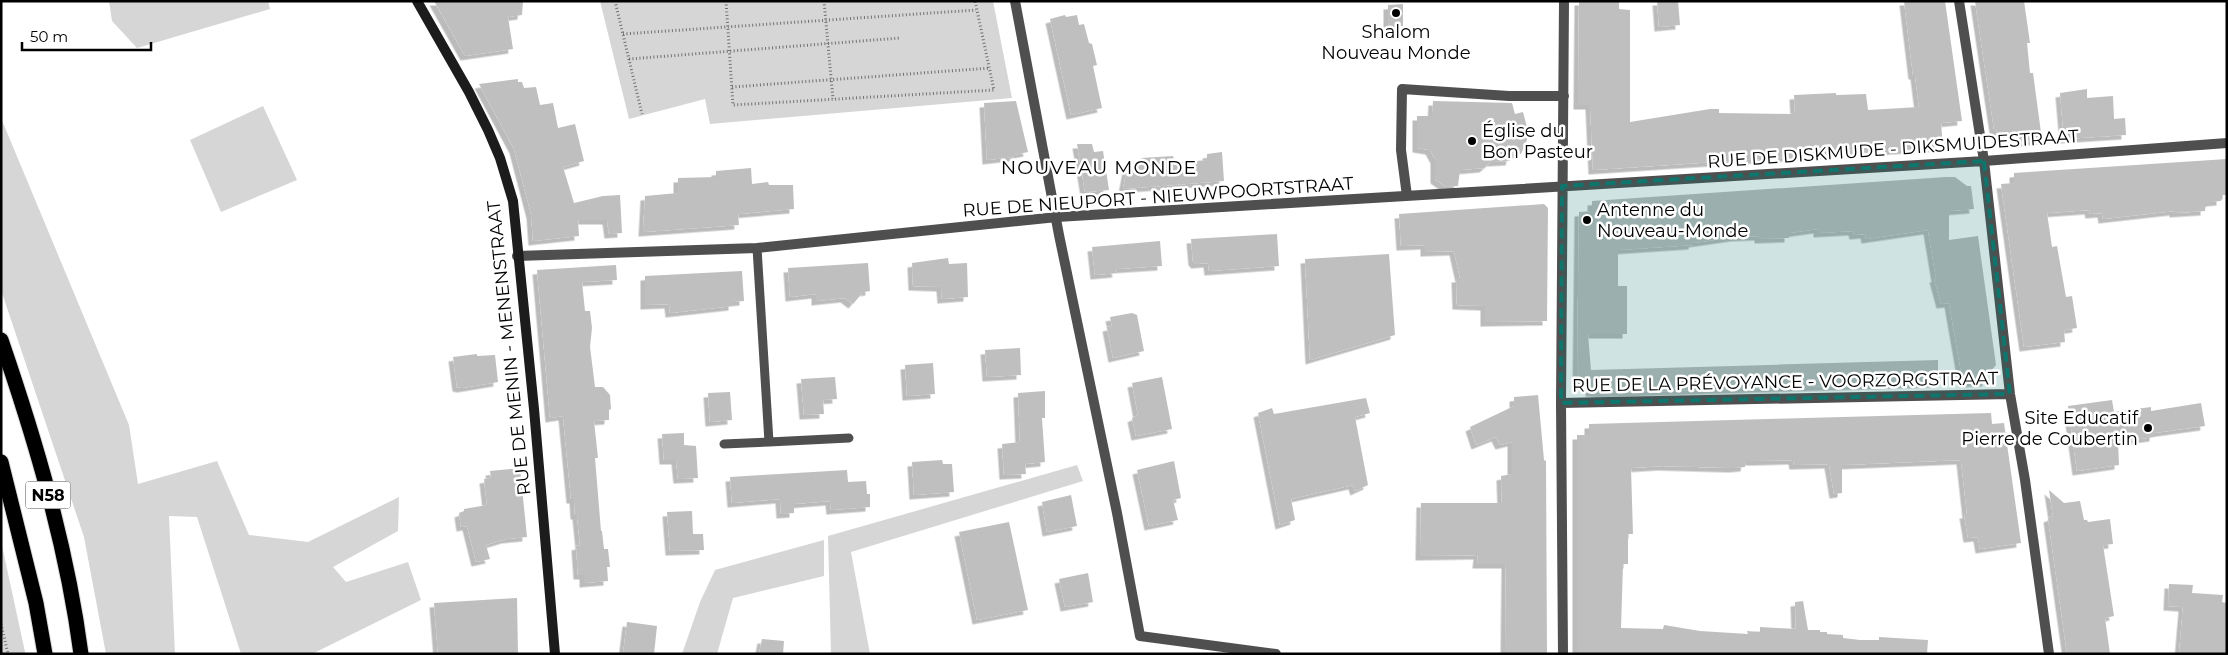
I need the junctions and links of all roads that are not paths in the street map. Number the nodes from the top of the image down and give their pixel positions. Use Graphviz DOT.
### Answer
graph roads {
  1 [pos="417,1"];
  2 [pos="1015,1"];
  3 [pos="1564,1"];
  4 [pos="1959,1"];
  5 [pos="1564,96"];
  6 [pos="2227,143"];
  7 [pos="1984,161"];
  8 [pos="1562,186"];
  9 [pos="1407,196"];
  10 [pos="1057,217"];
  11 [pos="757,248"];
  12 [pos="517,256"];
  13 [pos="1,340"];
  14 [pos="2010,394"];
  15 [pos="1561,403"];
  16 [pos="849,438"];
  17 [pos="769,442"];
  18 [pos="724,444"];
  19 [pos="1,462"];
  20 [pos="45,654"];
  21 [pos="81,654"];
  22 [pos="554,654"];
  23 [pos="1276,654"];
  24 [pos="1563,654"];
  25 [pos="2049,654"];
  1 -- 12 [label="street, RUE DE MENIN - MENENSTRAAT"];
  2 -- 10 [label="street"];
  3 -- 5 [label="street"];
  4 -- 7 [label="street"];
  5 -- 8 [label="street"];
  5 -- 9 [label="street"];
  6 -- 7 [label="street, RUE DE DISKMUDE - DIKSMUIDESTRAAT"];
  7 -- 8 [label="street, RUE DE DISKMUDE - DIKSMUIDESTRAAT"];
  7 -- 14 [label="street"];
  8 -- 9 [label="street, RUE DE NIEUPORT - NIEUWPOORTSTRAAT"];
  8 -- 15 [label="street"];
  9 -- 10 [label="street, RUE DE NIEUPORT - NIEUWPOORTSTRAAT"];
  10 -- 11 [label="street, RUE DE NIEUPORT - NIEUWPOORTSTRAAT"];
  10 -- 23 [label="street"];
  11 -- 12 [label="street, RUE DE NIEUPORT - NIEUWPOORTSTRAAT"];
  11 -- 17 [label="lane"];
  12 -- 22 [label="street, RUE DE MENIN - MENENSTRAAT"];
  13 -- 21 [label="highway, N58"];
  14 -- 15 [label="street, RUE DE LA PRÉVOYANCE - VOORZORGSTRAAT"];
  14 -- 25 [label="street"];
  15 -- 24 [label="street"];
  16 -- 17 [label="lane"];
  17 -- 18 [label="lane"];
  19 -- 20 [label="highway, N58"];
}
